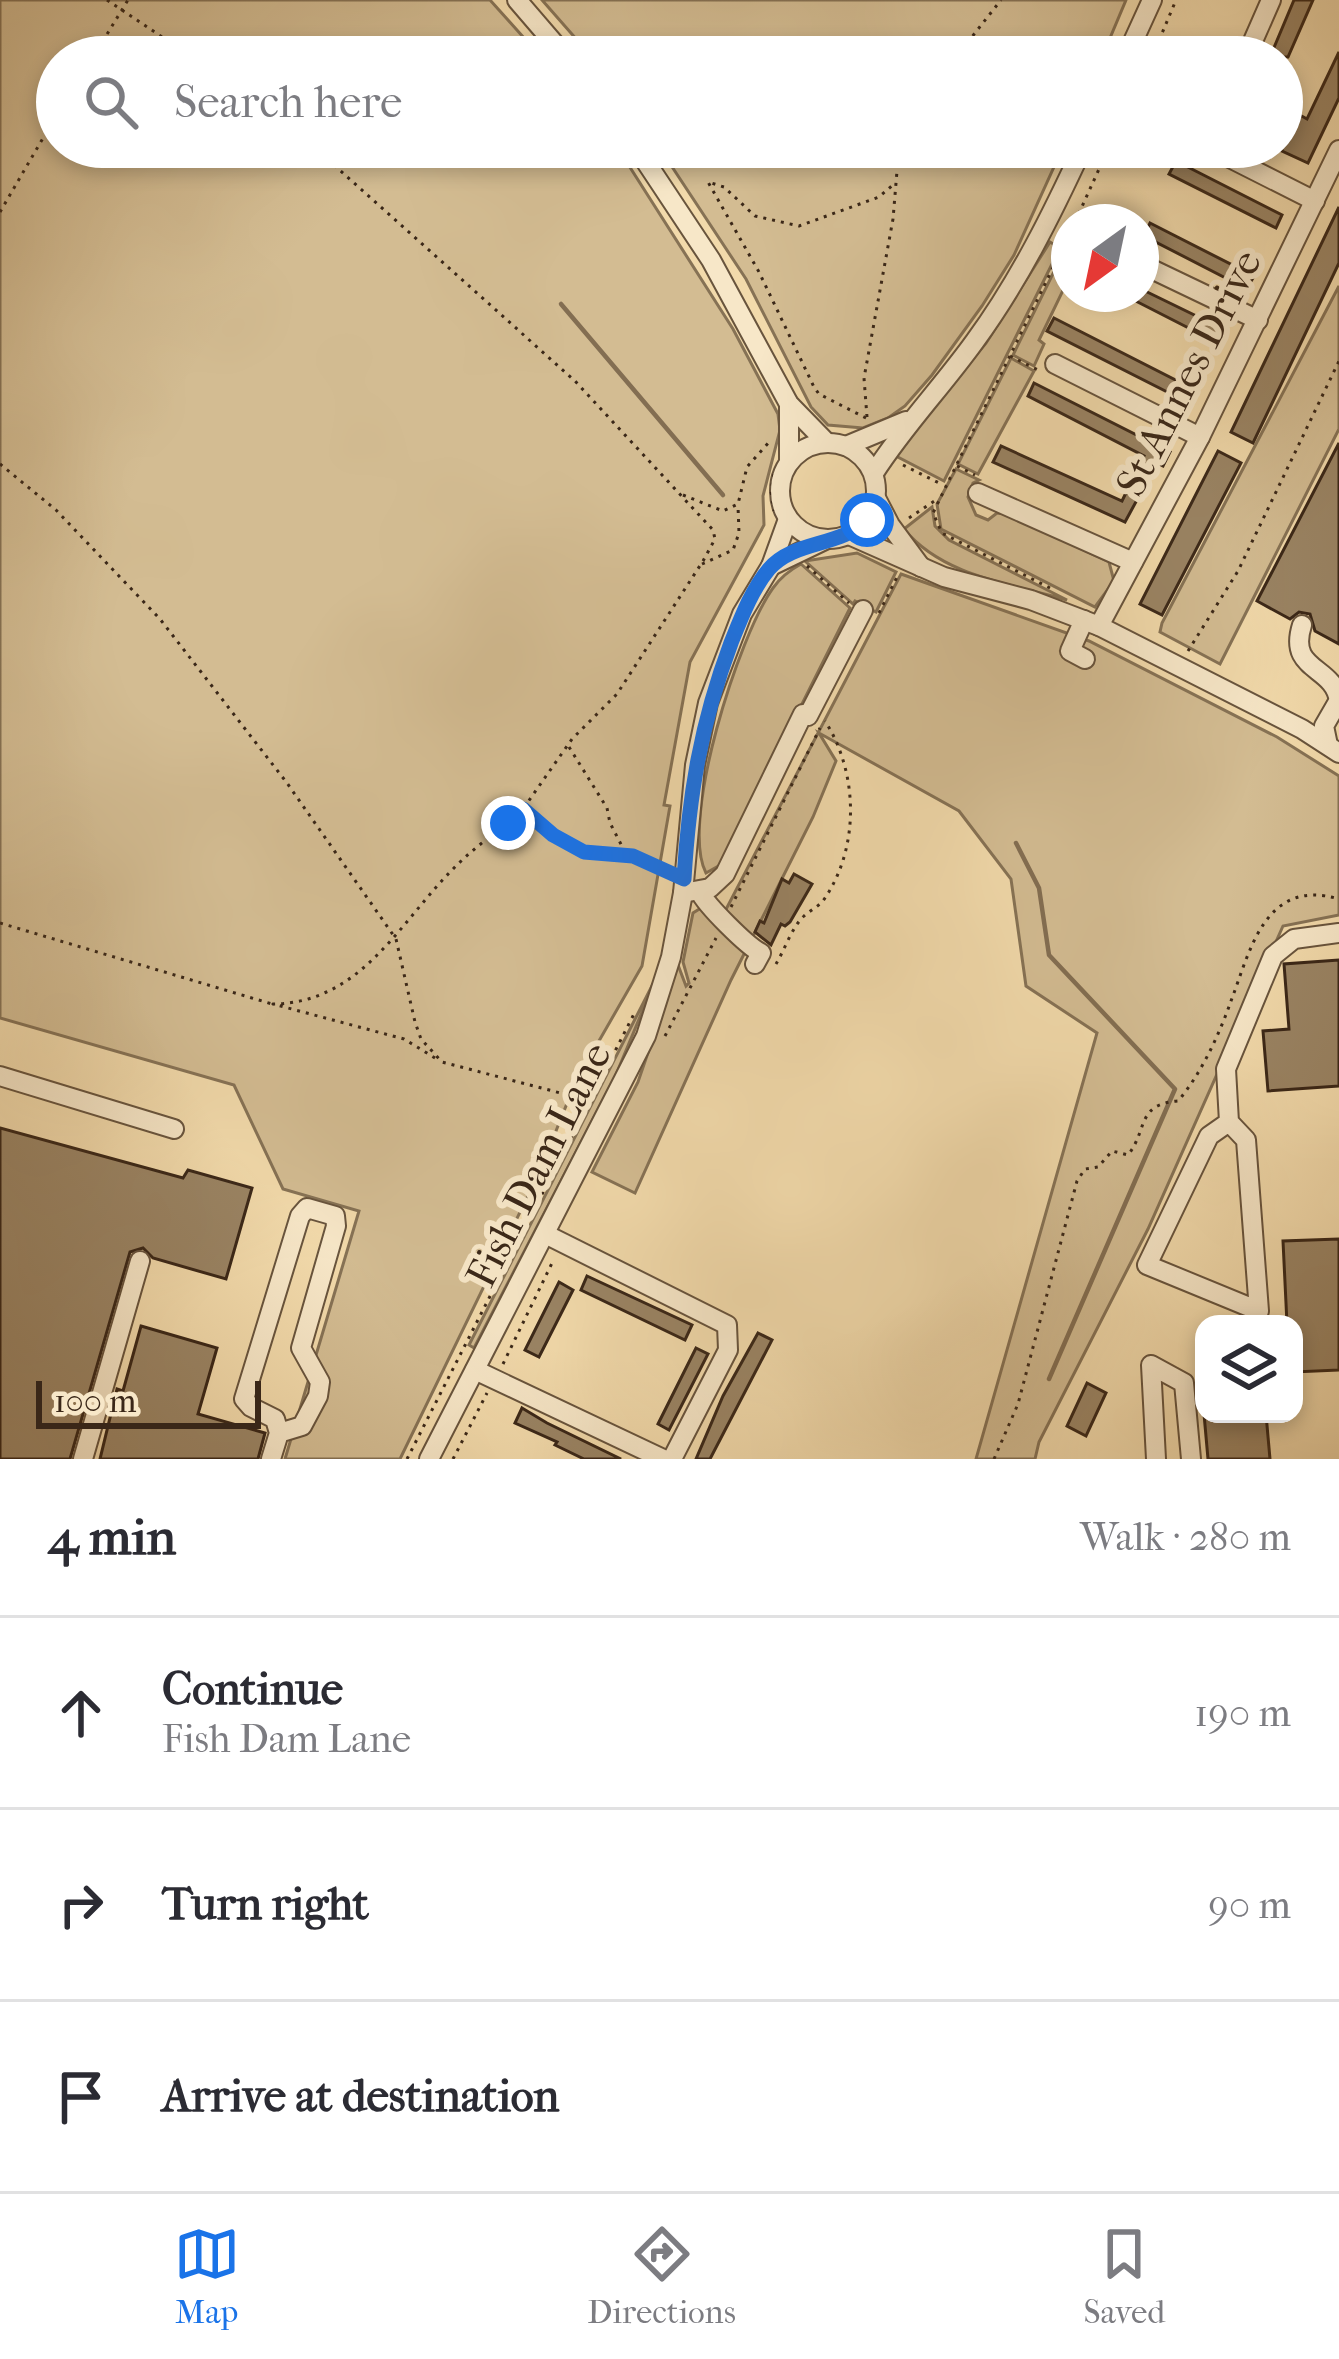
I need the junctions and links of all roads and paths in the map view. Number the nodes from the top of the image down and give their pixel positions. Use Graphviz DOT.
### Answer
graph roads {
  1 [pos="107,0"];
  2 [pos="128,0"];
  3 [pos="517,0"];
  4 [pos="1001,0"];
  5 [pos="1152,0"];
  6 [pos="1176,0"];
  7 [pos="1271,0"];
  8 [pos="122,10"];
  9 [pos="106,36"];
  10 [pos="165,36"];
  11 [pos="548,36"];
  12 [pos="973,36"];
  13 [pos="1136,36"];
  14 [pos="1161,36"];
  15 [pos="1255,36"];
  16 [pos="36,150"];
  17 [pos="1339,150"];
  18 [pos="337,168"];
  19 [pos="650,168"];
  20 [pos="897,168"];
  21 [pos="1072,168"];
  22 [pos="1099,168"];
  23 [pos="1250,168"];
  24 [pos="895,183"];
  25 [pos="1315,201"];
  26 [pos="1083,204"];
  27 [pos="0,212"];
  28 [pos="1051,272"];
  29 [pos="1159,273"];
  30 [pos="1258,320"];
  31 [pos="1010,356"];
  32 [pos="1339,361"];
  33 [pos="1055,364"];
  34 [pos="1034,368"];
  35 [pos="789,404"];
  36 [pos="910,418"];
  37 [pos="776,437"];
  38 [pos="1200,437"];
  39 [pos="826,442"];
  40 [pos="846,446"];
  41 [pos="784,462"];
  42 [pos="0,464"];
  43 [pos="879,465"];
  44 [pos="955,465"];
  45 [pos="944,486"];
  46 [pos="982,494"];
  47 [pos="682,495"];
  48 [pos="876,498"];
  49 [pos="738,504"];
  50 [pos="782,520"];
  51 [pos="849,535"];
  52 [pos="825,540"];
  53 [pos="804,559"];
  54 [pos="1133,562"];
  55 [pos="701,564"];
  56 [pos="771,566"];
  57 [pos="904,566"];
  58 [pos="1066,596"];
  59 [pos="863,610"];
  60 [pos="1091,623"];
  61 [pos="1302,625"];
  62 [pos="1185,657"];
  63 [pos="1085,658"];
  64 [pos="1339,700"];
  65 [pos="824,719"];
  66 [pos="1330,741"];
  67 [pos="568,745"];
  68 [pos="523,809"];
  69 [pos="627,855"];
  70 [pos="689,888"];
  71 [pos="0,923"];
  72 [pos="1339,933"];
  73 [pos="393,935"];
  74 [pos="755,964"];
  75 [pos="776,964"];
  76 [pos="273,1004"];
  77 [pos="636,1009"];
  78 [pos="442,1062"];
  79 [pos="0,1076"];
  80 [pos="590,1101"];
  81 [pos="1178,1101"];
  82 [pos="1229,1122"];
  83 [pos="174,1129"];
  84 [pos="554,1238"];
  85 [pos="140,1261"];
  86 [pos="475,1370"];
  87 [pos="495,1380"];
  88 [pos="279,1433"];
  89 [pos="82,1459"];
  90 [pos="271,1459"];
  91 [pos="407,1459"];
  92 [pos="429,1459"];
  93 [pos="453,1459"];
  94 [pos="668,1459"];
  95 [pos="994,1459"];
  96 [pos="1156,1459"];
  97 [pos="1191,1459"];
  1 -- 8 [label="path"];
  2 -- 8 [label="path"];
  3 -- 11 [label="street"];
  4 -- 12 [label="path"];
  5 -- 13 [label="street"];
  6 -- 14 [label="path"];
  7 -- 15 [label="street"];
  8 -- 9 [label="path"];
  8 -- 10 [label="path"];
  16 -- 27 [label="path"];
  17 -- 25 [label="street, St Annes Drive"];
  18 -- 47 [label="path"];
  19 -- 35 [label="street"];
  20 -- 24 [label="path"];
  21 -- 36 [label="street"];
  22 -- 26 [label="path"];
  23 -- 25 [label="street"];
  24 -- 24 [label="path"];
  25 -- 30 [label="street, St Annes Drive"];
  28 -- 31 [label="path"];
  29 -- 30 [label="street"];
  30 -- 38 [label="street, St Annes Drive"];
  31 -- 34 [label="path"];
  31 -- 44 [label="path"];
  32 -- 62 [label="path"];
  33 -- 38 [label="street"];
  35 -- 39 [label="street"];
  35 -- 41 [label="street"];
  36 -- 40 [label="street"];
  36 -- 43 [label="street"];
  37 -- 49 [label="path"];
  38 -- 54 [label="street, St Annes Drive"];
  39 -- 40 [label="street"];
  39 -- 41 [label="street"];
  40 -- 43 [label="street"];
  41 -- 50 [label="street"];
  41 -- 50 [label="path"];
  42 -- 73 [label="path"];
  43 -- 45 [label="path"];
  43 -- 48 [label="street"];
  44 -- 45 [label="path"];
  44 -- 46 [label="path"];
  45 -- 58 [label="path"];
  46 -- 54 [label="street"];
  47 -- 49 [label="path"];
  47 -- 55 [label="path"];
  48 -- 51 [label="street"];
  48 -- 57 [label="street"];
  49 -- 55 [label="path"];
  50 -- 52 [label="street"];
  50 -- 56 [label="street, Fish Dam Lane"];
  51 -- 52 [label="street"];
  51 -- 57 [label="street"];
  52 -- 56 [label="street"];
  53 -- 59 [label="path"];
  54 -- 60 [label="street, St Annes Drive"];
  55 -- 67 [label="path"];
  56 -- 70 [label="street, Fish Dam Lane"];
  57 -- 59 [label="path"];
  57 -- 60 [label="street"];
  59 -- 70 [label="street"];
  60 -- 63 [label="street"];
  60 -- 66 [label="street"];
  61 -- 64 [label="street"];
  64 -- 66 [label="street"];
  65 -- 75 [label="path"];
  67 -- 68 [label="path"];
  67 -- 69 [label="path"];
  68 -- 69 [label="path"];
  68 -- 73 [label="path"];
  69 -- 70 [label="path"];
  70 -- 74 [label="street"];
  70 -- 84 [label="street, Fish Dam Lane"];
  71 -- 76 [label="path"];
  72 -- 82 [label="street"];
  73 -- 76 [label="path"];
  73 -- 78 [label="path"];
  76 -- 78 [label="path"];
  77 -- 80 [label="path"];
  78 -- 80 [label="path"];
  79 -- 83 [label="street"];
  80 -- 91 [label="path"];
  81 -- 95 [label="path"];
  82 -- 82 [label="street"];
  84 -- 86 [label="street, Fish Dam Lane"];
  84 -- 87 [label="path"];
  84 -- 94 [label="street"];
  85 -- 89 [label="street"];
  86 -- 87 [label="street"];
  86 -- 92 [label="street, Fish Dam Lane"];
  87 -- 93 [label="path"];
  87 -- 94 [label="street"];
  88 -- 88 [label="street"];
  88 -- 90 [label="street"];
  96 -- 97 [label="street"];
}
